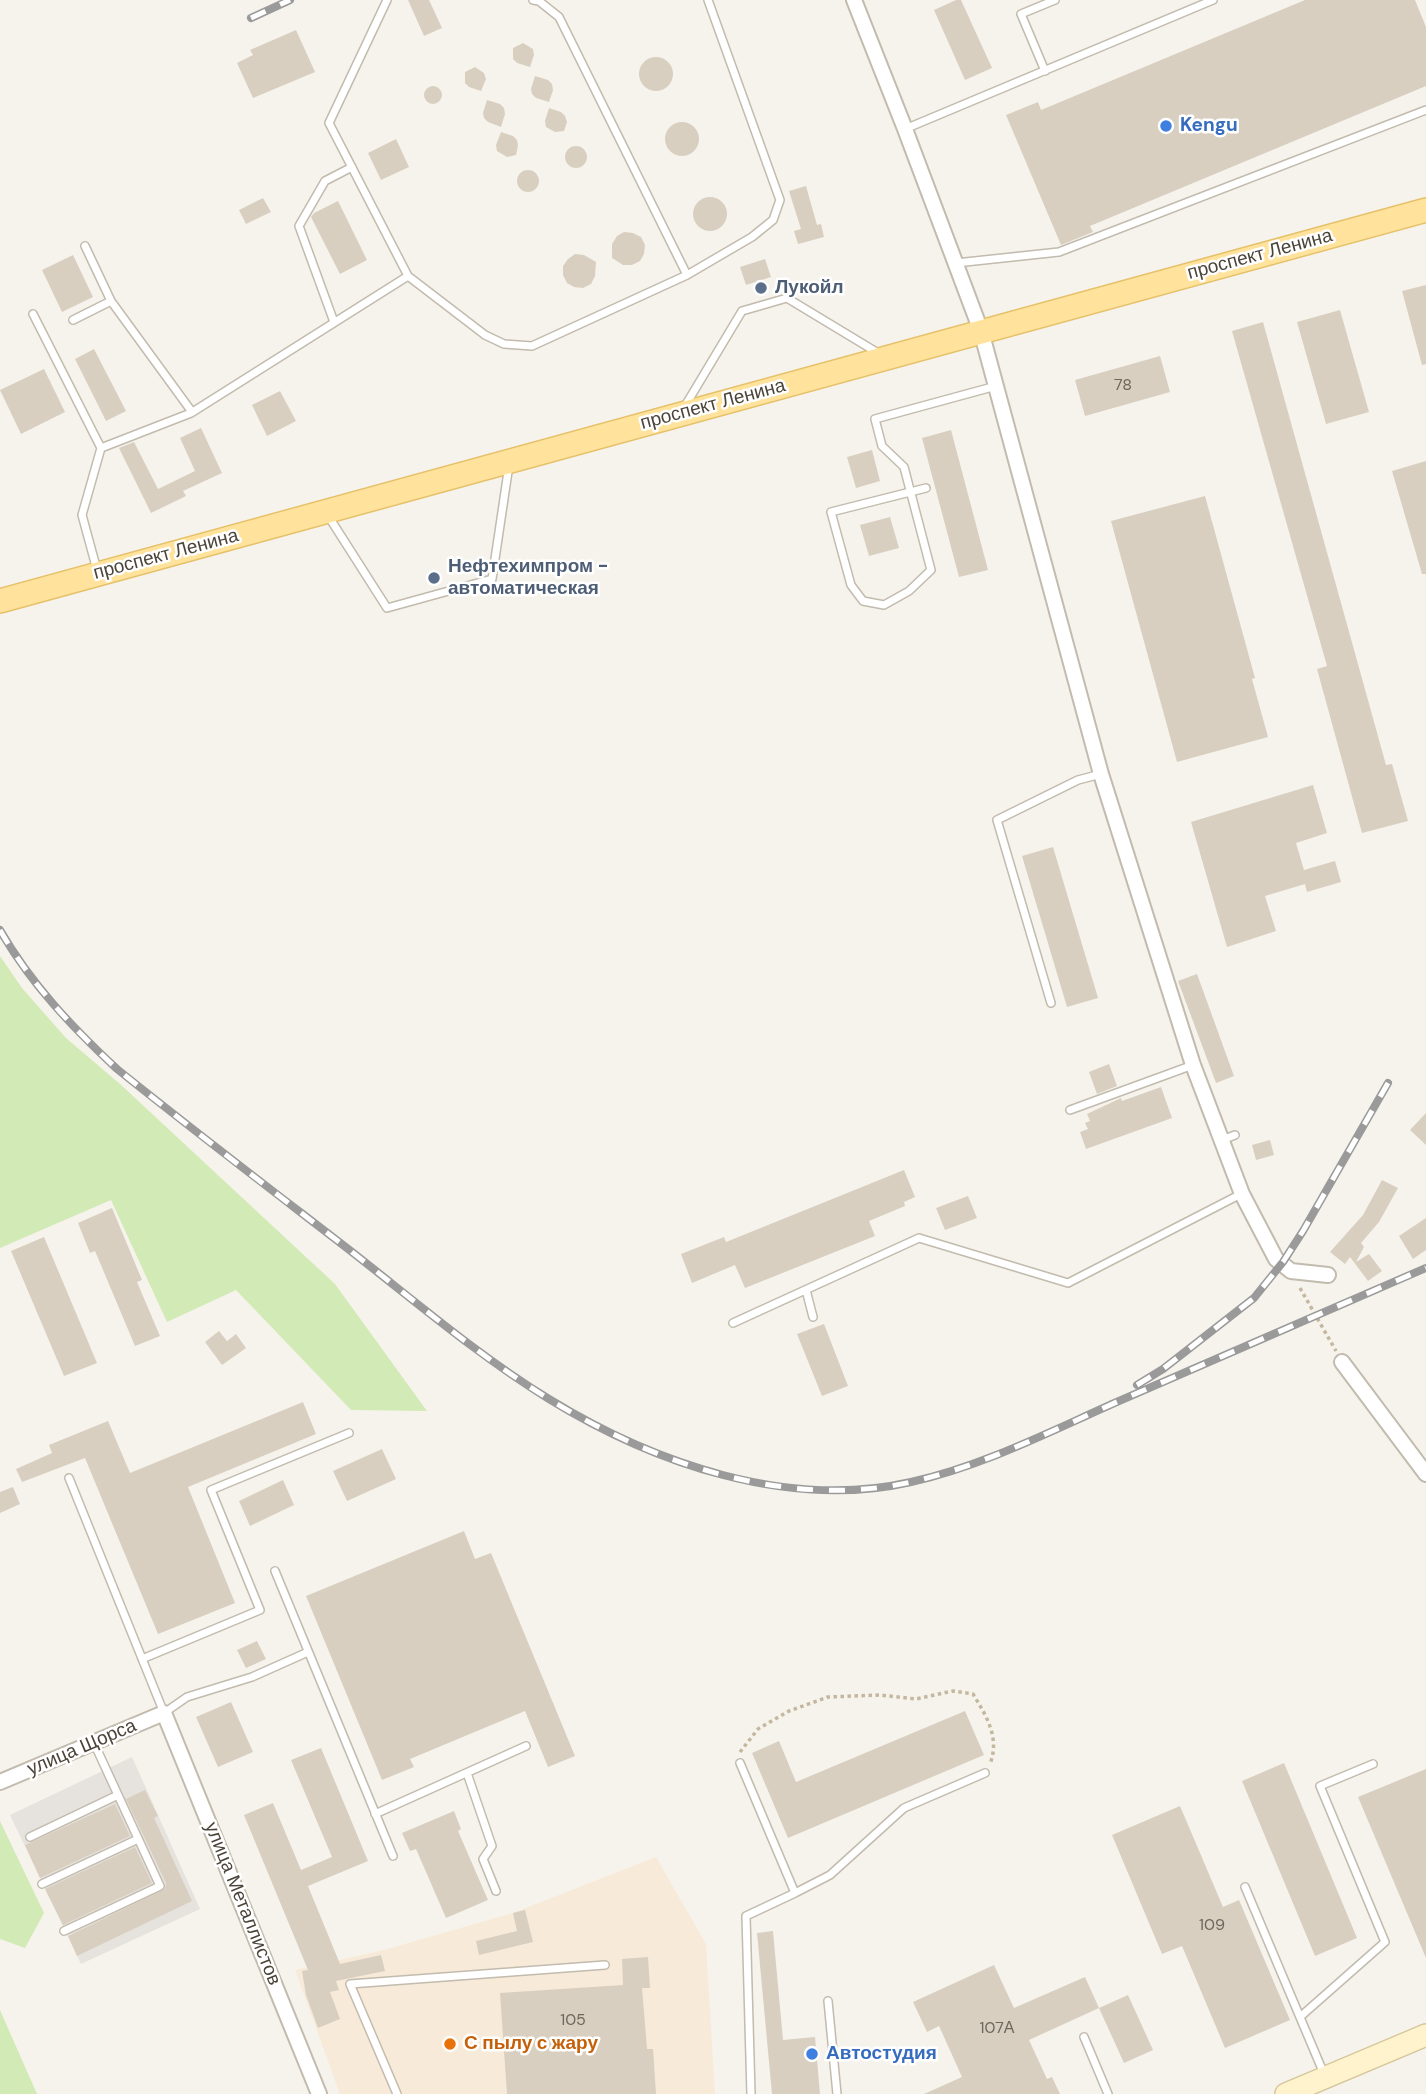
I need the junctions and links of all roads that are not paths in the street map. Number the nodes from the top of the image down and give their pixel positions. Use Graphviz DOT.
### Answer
graph roads {
  1 [pos="387,0"];
  2 [pos="533,0"];
  3 [pos="708,0"];
  4 [pos="854,0"];
  5 [pos="1055,0"];
  6 [pos="1213,0"];
  7 [pos="1045,71"];
  8 [pos="1426,110"];
  9 [pos="905,129"];
  10 [pos="352,167"];
  11 [pos="1426,210"];
  12 [pos="85,246"];
  13 [pos="956,263"];
  14 [pos="687,275"];
  15 [pos="408,276"];
  16 [pos="111,301"];
  17 [pos="33,314"];
  18 [pos="73,320"];
  19 [pos="334,322"];
  20 [pos="981,331"];
  21 [pos="885,357"];
  22 [pos="996,386"];
  23 [pos="192,412"];
  24 [pos="681,414"];
  25 [pos="101,449"];
  26 [pos="510,461"];
  27 [pos="926,488"];
  28 [pos="911,492"];
  29 [pos="325,512"];
  30 [pos="98,574"];
  31 [pos="0,601"];
  32 [pos="1101,774"];
  33 [pos="1051,1003"];
  34 [pos="1193,1065"];
  35 [pos="1070,1110"];
  36 [pos="1242,1194"];
  37 [pos="1328,1275"];
  38 [pos="806,1290"];
  39 [pos="813,1317"];
  40 [pos="733,1323"];
  41 [pos="1342,1362"];
  42 [pos="349,1433"];
  43 [pos="1426,1474"];
  44 [pos="69,1478"];
  45 [pos="275,1571"];
  46 [pos="308,1653"];
  47 [pos="142,1659"];
  48 [pos="164,1713"];
  49 [pos="94,1743"];
  50 [pos="526,1746"];
  51 [pos="740,1763"];
  52 [pos="1373,1764"];
  53 [pos="467,1773"];
  54 [pos="985,1773"];
  55 [pos="0,1782"];
  56 [pos="118,1795"];
  57 [pos="375,1814"];
  58 [pos="30,1837"];
  59 [pos="138,1839"];
  60 [pos="393,1856"];
  61 [pos="42,1884"];
  62 [pos="1245,1887"];
  63 [pos="496,1891"];
  64 [pos="795,1893"];
  65 [pos="64,1931"];
  66 [pos="606,1965"];
  67 [pos="828,2001"];
  68 [pos="1300,2017"];
  69 [pos="1426,2035"];
  70 [pos="1084,2037"];
  71 [pos="1326,2077"];
  72 [pos="319,2094"];
  73 [pos="397,2094"];
  74 [pos="751,2094"];
  75 [pos="837,2094"];
  76 [pos="1108,2094"];
  77 [pos="1286,2094"];
  1 -- 10 [label="lane"];
  2 -- 14 [label="lane"];
  3 -- 14 [label="lane"];
  4 -- 9 [label="street"];
  5 -- 7 [label="lane"];
  6 -- 7 [label="lane"];
  7 -- 9 [label="lane"];
  8 -- 13 [label="lane"];
  9 -- 13 [label="street"];
  10 -- 15 [label="lane"];
  10 -- 19 [label="lane"];
  11 -- 20 [label="main road, проспект Ленина"];
  12 -- 16 [label="lane"];
  13 -- 20 [label="street"];
  14 -- 15 [label="lane"];
  15 -- 19 [label="lane"];
  16 -- 18 [label="lane"];
  16 -- 23 [label="lane"];
  17 -- 25 [label="lane"];
  19 -- 23 [label="lane"];
  20 -- 21 [label="main road, проспект Ленина"];
  20 -- 22 [label="street"];
  21 -- 24 [label="main road, проспект Ленина"];
  21 -- 24 [label="lane"];
  22 -- 28 [label="lane"];
  22 -- 32 [label="street"];
  23 -- 25 [label="lane"];
  24 -- 26 [label="main road, проспект Ленина"];
  25 -- 30 [label="lane"];
  26 -- 29 [label="main road, проспект Ленина"];
  26 -- 29 [label="lane"];
  27 -- 28 [label="lane"];
  28 -- 28 [label="lane"];
  29 -- 30 [label="main road, проспект Ленина"];
  30 -- 31 [label="main road, проспект Ленина"];
  32 -- 33 [label="lane"];
  32 -- 34 [label="street"];
  34 -- 35 [label="lane"];
  34 -- 36 [label="street"];
  36 -- 37 [label="street"];
  36 -- 38 [label="lane"];
  38 -- 39 [label="lane"];
  38 -- 40 [label="lane"];
  41 -- 43 [label="street"];
  42 -- 47 [label="lane"];
  44 -- 47 [label="lane"];
  45 -- 46 [label="lane"];
  46 -- 48 [label="lane"];
  46 -- 57 [label="lane"];
  47 -- 48 [label="lane"];
  48 -- 49 [label="street, улица Щорса"];
  48 -- 72 [label="street, улица Металлистов"];
  49 -- 55 [label="street, улица Щорса"];
  49 -- 56 [label="lane"];
  50 -- 53 [label="lane"];
  51 -- 64 [label="lane"];
  52 -- 68 [label="lane"];
  53 -- 57 [label="lane"];
  53 -- 63 [label="lane"];
  54 -- 64 [label="lane"];
  56 -- 58 [label="lane"];
  56 -- 59 [label="lane"];
  57 -- 60 [label="lane"];
  59 -- 61 [label="lane"];
  59 -- 65 [label="lane"];
  62 -- 68 [label="lane"];
  64 -- 74 [label="lane"];
  66 -- 73 [label="lane"];
  67 -- 75 [label="lane"];
  68 -- 71 [label="lane"];
  69 -- 71 [label="main road"];
  70 -- 76 [label="lane"];
  71 -- 77 [label="main road"];
}
